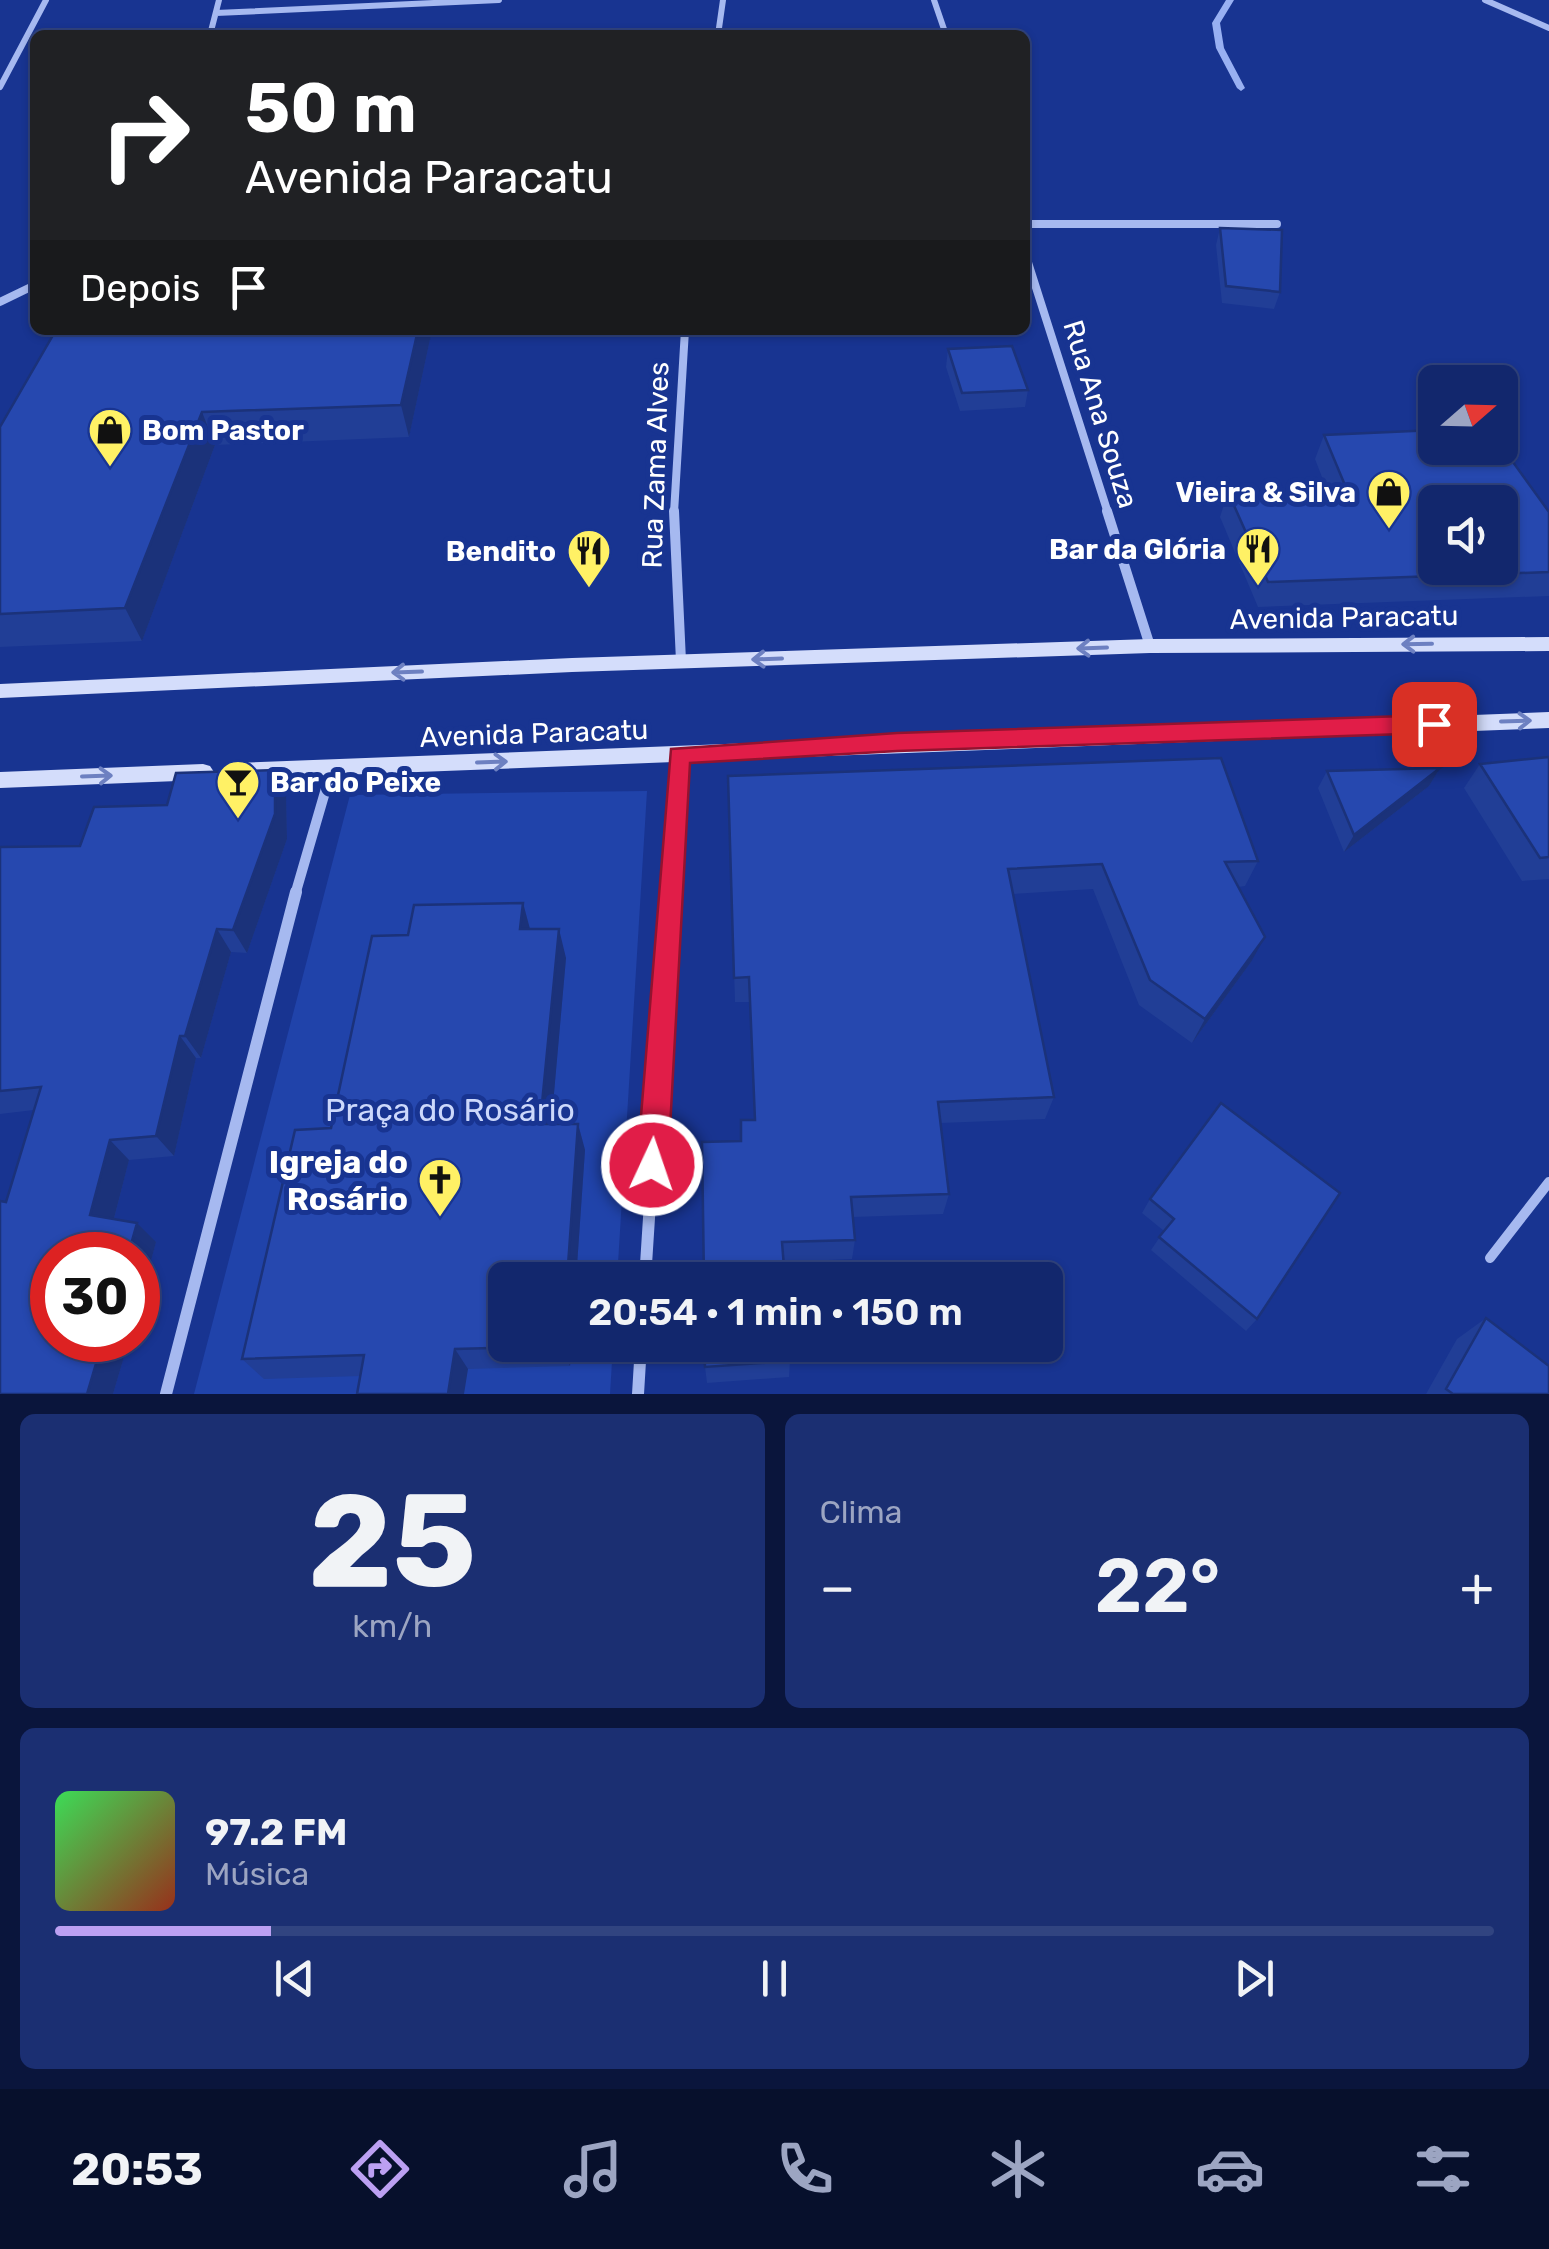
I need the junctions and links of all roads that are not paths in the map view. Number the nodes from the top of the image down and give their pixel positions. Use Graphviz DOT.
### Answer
graph roads {
  1 [pos="46,0"];
  2 [pos="219,0"];
  3 [pos="500,0"];
  4 [pos="722,0"];
  5 [pos="934,0"];
  6 [pos="1485,0"];
  7 [pos="216,13"];
  8 [pos="1549,28"];
  9 [pos="30,30"];
  10 [pos="30,30"];
  11 [pos="211,30"];
  12 [pos="719,30"];
  13 [pos="944,30"];
  14 [pos="13,62"];
  15 [pos="0,63"];
  16 [pos="0,87"];
  17 [pos="1030,224"];
  18 [pos="1277,224"];
  19 [pos="1030,269"];
  20 [pos="30,288"];
  21 [pos="0,302"];
  22 [pos="685,335"];
  23 [pos="1549,644"];
  24 [pos="1150,646"];
  25 [pos="681,661"];
  26 [pos="0,691"];
  27 [pos="1549,720"];
  28 [pos="679,755"];
  29 [pos="332,768"];
  30 [pos="0,780"];
  31 [pos="1549,1182"];
  32 [pos="1490,1258"];
  33 [pos="646,1262"];
  34 [pos="640,1362"];
  35 [pos="166,1394"];
  36 [pos="638,1394"];
  1 -- 9 [label="street"];
  2 -- 7 [label="street"];
  3 -- 7 [label="street"];
  4 -- 12 [label="street"];
  5 -- 13 [label="street"];
  6 -- 8 [label="street"];
  7 -- 11 [label="street"];
  10 -- 14 [label="street"];
  14 -- 15 [label="street"];
  14 -- 16 [label="street"];
  17 -- 18 [label="street"];
  19 -- 24 [label="street, Rua Ana Souza"];
  20 -- 21 [label="street"];
  22 -- 25 [label="street, Rua Zama Alves"];
  23 -- 24 [label="street, Avenida Paracatu, one-way"];
  24 -- 25 [label="street, Avenida Paracatu, one-way"];
  25 -- 26 [label="street, Avenida Paracatu, one-way"];
  28 -- 27 [label="street, Avenida Paracatu, one-way"];
  29 -- 28 [label="street, Avenida Paracatu, one-way"];
  28 -- 33 [label="street"];
  30 -- 29 [label="street, Avenida Paracatu, one-way"];
  29 -- 35 [label="street"];
  31 -- 32 [label="lane"];
  34 -- 36 [label="street"];
}
